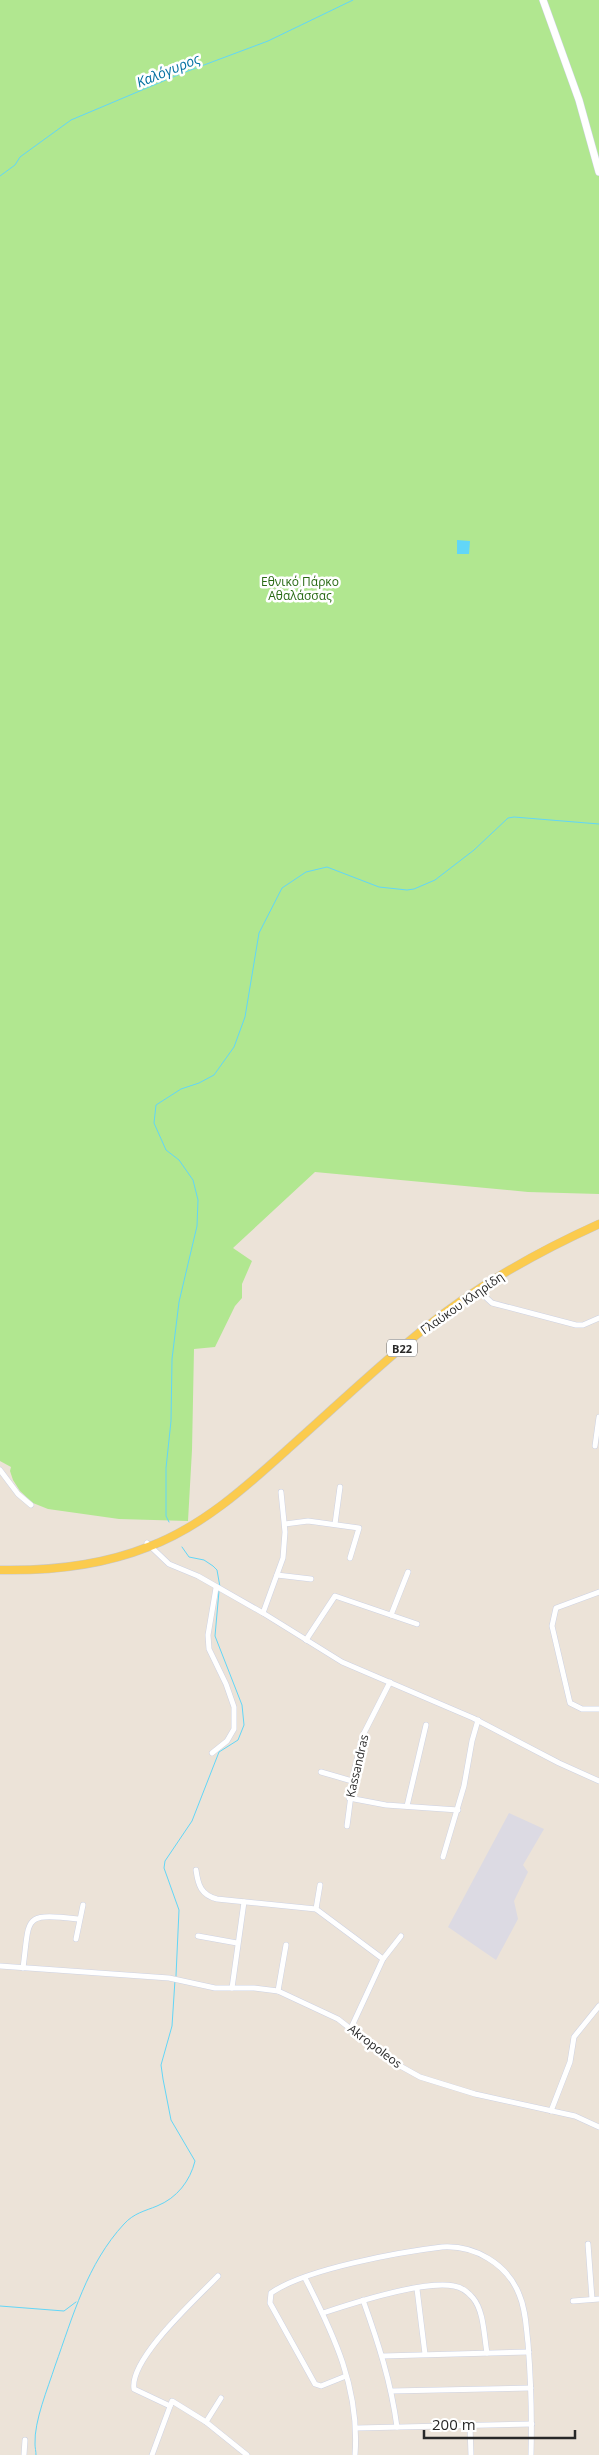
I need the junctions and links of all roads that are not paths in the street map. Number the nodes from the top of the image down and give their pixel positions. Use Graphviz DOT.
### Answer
graph roads {
  1 [pos="543,0"];
  2 [pos="599,172"];
  3 [pos="599,1224"];
  4 [pos="478,1290"];
  5 [pos="599,1318"];
  6 [pos="599,1417"];
  7 [pos="595,1446"];
  8 [pos="0,1470"];
  9 [pos="340,1487"];
  10 [pos="281,1492"];
  11 [pos="30,1505"];
  12 [pos="285,1524"];
  13 [pos="335,1524"];
  14 [pos="148,1545"];
  15 [pos="350,1558"];
  16 [pos="0,1570"];
  17 [pos="408,1572"];
  18 [pos="277,1575"];
  19 [pos="311,1579"];
  20 [pos="216,1588"];
  21 [pos="599,1592"];
  22 [pos="263,1613"];
  23 [pos="391,1615"];
  24 [pos="417,1624"];
  25 [pos="306,1640"];
  26 [pos="390,1682"];
  27 [pos="599,1709"];
  28 [pos="478,1720"];
  29 [pos="426,1724"];
  30 [pos="212,1753"];
  31 [pos="321,1772"];
  32 [pos="352,1781"];
  33 [pos="599,1781"];
  34 [pos="349,1798"];
  35 [pos="407,1806"];
  36 [pos="458,1810"];
  37 [pos="347,1826"];
  38 [pos="443,1857"];
  39 [pos="196,1870"];
  40 [pos="320,1885"];
  41 [pos="244,1902"];
  42 [pos="83,1905"];
  43 [pos="316,1909"];
  44 [pos="78,1919"];
  45 [pos="198,1936"];
  46 [pos="401,1936"];
  47 [pos="76,1939"];
  48 [pos="237,1943"];
  49 [pos="286,1946"];
  50 [pos="383,1959"];
  51 [pos="0,1966"];
  52 [pos="23,1968"];
  53 [pos="232,1988"];
  54 [pos="278,1992"];
  55 [pos="599,2006"];
  56 [pos="351,2028"];
  57 [pos="551,2111"];
  58 [pos="599,2127"];
  59 [pos="588,2244"];
  60 [pos="218,2276"];
  61 [pos="304,2278"];
  62 [pos="417,2289"];
  63 [pos="592,2299"];
  64 [pos="599,2299"];
  65 [pos="363,2300"];
  66 [pos="573,2301"];
  67 [pos="323,2313"];
  68 [pos="529,2352"];
  69 [pos="487,2353"];
  70 [pos="425,2354"];
  71 [pos="383,2356"];
  72 [pos="346,2376"];
  73 [pos="531,2388"];
  74 [pos="392,2391"];
  75 [pos="221,2398"];
  76 [pos="170,2406"];
  77 [pos="206,2422"];
  78 [pos="532,2424"];
  79 [pos="470,2426"];
  80 [pos="397,2427"];
  81 [pos="357,2428"];
  82 [pos="25,2440"];
  83 [pos="241,2453"];
  84 [pos="24,2455"];
  85 [pos="152,2455"];
  86 [pos="247,2455"];
  87 [pos="355,2455"];
  88 [pos="471,2455"];
  89 [pos="531,2455"];
  1 -- 2 [label="main road"];
  3 -- 4 [label="main road, Γλαύκου Κληρίδη / B22"];
  4 -- 5 [label="street"];
  4 -- 14 [label="main road, Γλαύκου Κληρίδη / B22"];
  6 -- 7 [label="street"];
  8 -- 11 [label="street"];
  9 -- 13 [label="street"];
  10 -- 12 [label="street"];
  12 -- 13 [label="street"];
  12 -- 18 [label="street"];
  13 -- 15 [label="street"];
  14 -- 16 [label="main road, Γλαύκου Κληρίδη / B22"];
  14 -- 20 [label="street"];
  17 -- 23 [label="street"];
  18 -- 19 [label="street"];
  18 -- 22 [label="street"];
  20 -- 22 [label="street"];
  20 -- 30 [label="street"];
  21 -- 27 [label="street"];
  22 -- 25 [label="street"];
  23 -- 24 [label="street"];
  23 -- 25 [label="street"];
  25 -- 26 [label="street"];
  26 -- 28 [label="street"];
  26 -- 32 [label="street, Kassandras"];
  28 -- 33 [label="street"];
  28 -- 36 [label="street"];
  29 -- 35 [label="street"];
  31 -- 32 [label="street"];
  32 -- 34 [label="street, Kassandras"];
  34 -- 35 [label="street"];
  34 -- 37 [label="street, Kassandras"];
  35 -- 36 [label="street"];
  36 -- 38 [label="street"];
  39 -- 41 [label="street"];
  40 -- 43 [label="street"];
  41 -- 43 [label="street"];
  41 -- 48 [label="street"];
  42 -- 44 [label="street"];
  43 -- 50 [label="street"];
  44 -- 47 [label="street"];
  44 -- 52 [label="street"];
  45 -- 48 [label="street"];
  46 -- 50 [label="street"];
  48 -- 53 [label="street"];
  49 -- 54 [label="street"];
  50 -- 56 [label="street"];
  51 -- 52 [label="street, Akropoleos"];
  52 -- 53 [label="street, Akropoleos"];
  53 -- 54 [label="street, Akropoleos"];
  54 -- 56 [label="street, Akropoleos"];
  55 -- 57 [label="street"];
  56 -- 57 [label="street, Akropoleos"];
  57 -- 58 [label="street, Akropoleos"];
  59 -- 63 [label="street"];
  60 -- 76 [label="street"];
  61 -- 67 [label="street"];
  61 -- 68 [label="street"];
  61 -- 72 [label="street"];
  62 -- 65 [label="street"];
  62 -- 69 [label="street"];
  62 -- 70 [label="street"];
  63 -- 64 [label="street"];
  63 -- 66 [label="street"];
  65 -- 67 [label="street"];
  65 -- 71 [label="street"];
  67 -- 72 [label="street"];
  68 -- 69 [label="street"];
  68 -- 73 [label="street"];
  69 -- 70 [label="street"];
  70 -- 71 [label="street"];
  71 -- 74 [label="street"];
  72 -- 81 [label="street"];
  73 -- 74 [label="street"];
  73 -- 78 [label="street"];
  74 -- 80 [label="street"];
  75 -- 77 [label="street"];
  76 -- 77 [label="street"];
  76 -- 85 [label="street"];
  77 -- 83 [label="street"];
  78 -- 79 [label="street"];
  78 -- 89 [label="street"];
  79 -- 80 [label="street"];
  79 -- 88 [label="street"];
  80 -- 81 [label="street"];
  81 -- 87 [label="street"];
  82 -- 84 [label="street"];
  83 -- 86 [label="street"];
}
